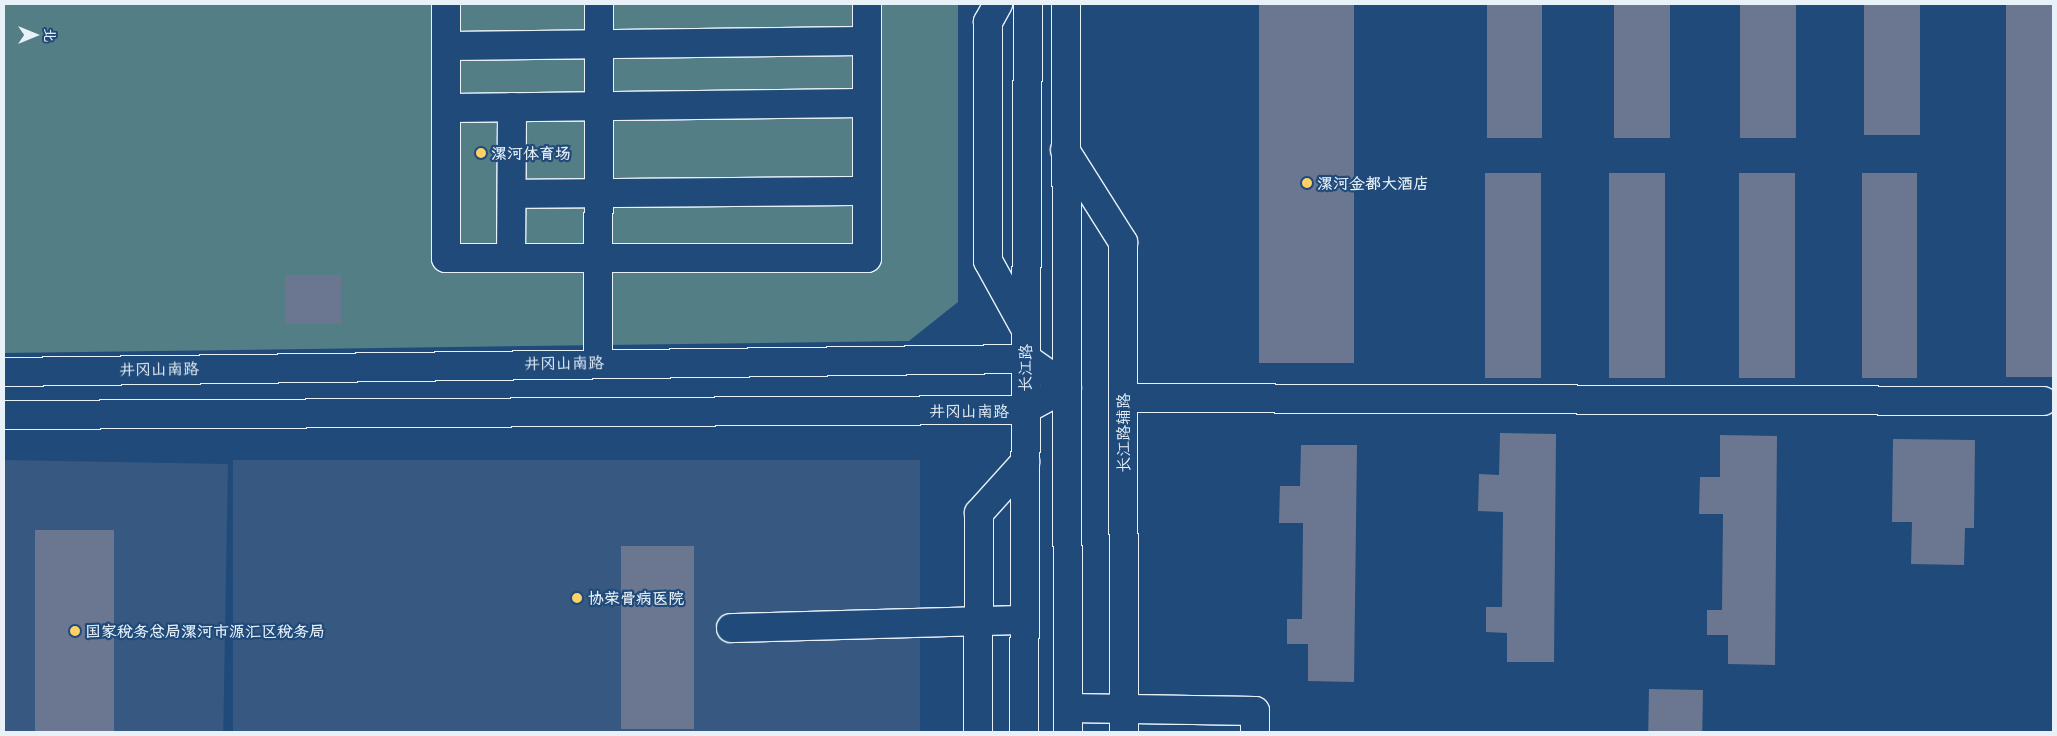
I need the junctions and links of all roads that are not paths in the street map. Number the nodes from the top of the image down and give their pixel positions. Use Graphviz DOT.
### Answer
graph roads {
  1 [pos="446,4"];
  2 [pos="599,4"];
  3 [pos="867,4"];
  4 [pos="998,4"];
  5 [pos="1028,4"];
  6 [pos="1066,4"];
  7 [pos="867,40"];
  8 [pos="599,44"];
  9 [pos="446,46"];
  10 [pos="867,103"];
  11 [pos="598,106"];
  12 [pos="446,108"];
  13 [pos="512,108"];
  14 [pos="1065,150"];
  15 [pos="867,191"];
  16 [pos="598,193"];
  17 [pos="512,194"];
  18 [pos="511,258"];
  19 [pos="598,258"];
  20 [pos="1026,328"];
  21 [pos="1027,359"];
  22 [pos="598,362"];
  23 [pos="4,372"];
  24 [pos="1067,387"];
  25 [pos="1123,398"];
  26 [pos="2042,401"];
  27 [pos="1024,410"];
  28 [pos="4,415"];
  29 [pos="1025,462"];
  30 [pos="1024,620"];
  31 [pos="979,621"];
  32 [pos="731,628"];
  33 [pos="1068,720"];
  34 [pos="1124,721"];
  35 [pos="978,732"];
  36 [pos="1024,732"];
  37 [pos="1254,732"];
  1 -- 9 [label="street"];
  2 -- 8 [label="street"];
  3 -- 7 [label="street"];
  4 -- 20 [label="street"];
  5 -- 20 [label="street, 长江路"];
  6 -- 14 [label="street"];
  7 -- 8 [label="street"];
  7 -- 10 [label="street"];
  8 -- 9 [label="street"];
  8 -- 11 [label="street"];
  9 -- 12 [label="street"];
  10 -- 11 [label="street"];
  10 -- 15 [label="street"];
  11 -- 13 [label="street"];
  11 -- 16 [label="street"];
  12 -- 13 [label="street"];
  12 -- 18 [label="street"];
  13 -- 17 [label="street"];
  14 -- 24 [label="street"];
  14 -- 25 [label="street, 长江路辅路"];
  15 -- 16 [label="street"];
  15 -- 19 [label="street"];
  16 -- 17 [label="street"];
  16 -- 19 [label="street"];
  17 -- 18 [label="street"];
  18 -- 19 [label="street"];
  19 -- 22 [label="street"];
  20 -- 21 [label="street, 长江路"];
  21 -- 22 [label="street, 井冈山南路"];
  21 -- 24 [label="street"];
  21 -- 27 [label="street, 长江路"];
  22 -- 23 [label="street, 井冈山南路"];
  24 -- 27 [label="street, 井冈山南路"];
  24 -- 33 [label="street"];
  25 -- 26 [label="street"];
  25 -- 34 [label="street, 长江路辅路"];
  27 -- 28 [label="street, 井冈山南路"];
  27 -- 29 [label="street, 长江路"];
  29 -- 30 [label="street, 长江路"];
  29 -- 31 [label="street"];
  30 -- 31 [label="street"];
  30 -- 36 [label="street, 长江路"];
  31 -- 32 [label="street"];
  31 -- 35 [label="street"];
  33 -- 34 [label="street"];
  34 -- 37 [label="street"];
}
